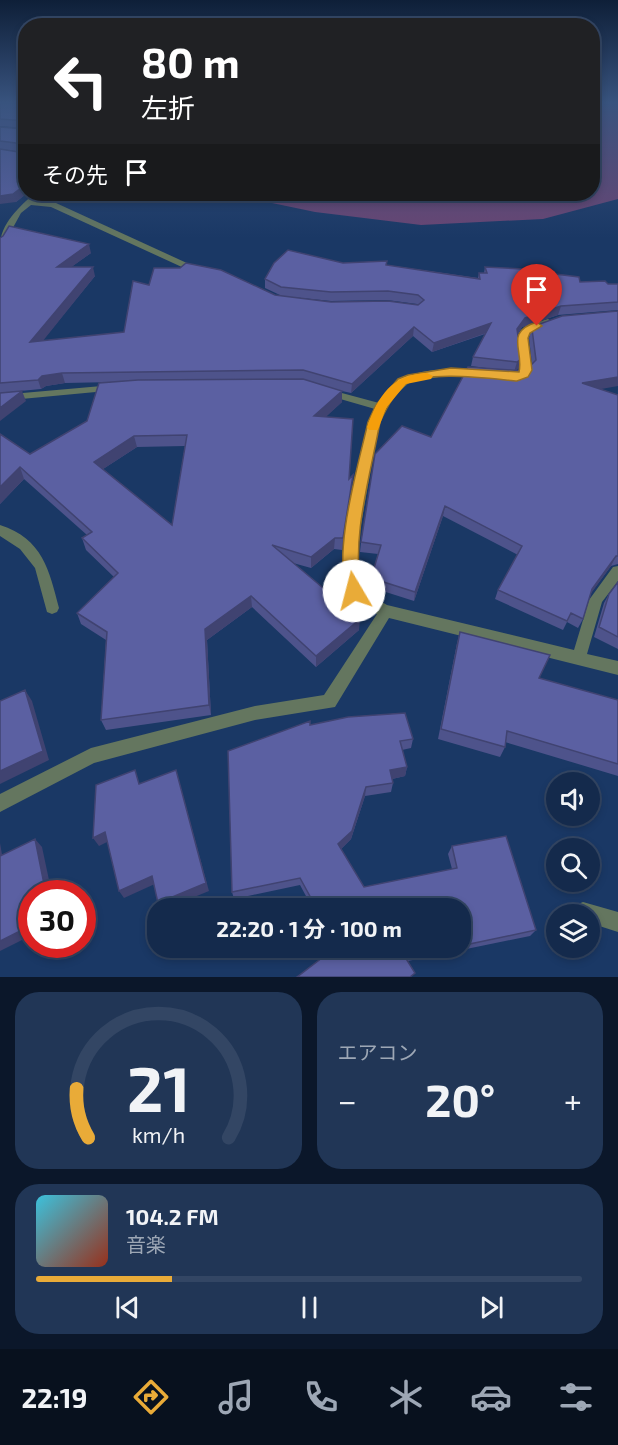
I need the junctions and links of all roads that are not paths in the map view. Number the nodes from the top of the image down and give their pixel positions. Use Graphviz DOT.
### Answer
graph roads {
  1 [pos="27,202"];
  2 [pos="0,244"];
  3 [pos="210,268"];
  4 [pos="558,320"];
  5 [pos="490,374"];
  6 [pos="508,376"];
  7 [pos="129,387"];
  8 [pos="314,388"];
  9 [pos="0,398"];
  10 [pos="380,407"];
  11 [pos="0,530"];
  12 [pos="618,571"];
  13 [pos="52,608"];
  14 [pos="386,611"];
  15 [pos="579,657"];
  16 [pos="618,669"];
  17 [pos="0,803"];
  18 [pos="600,917"];
  19 [pos="618,922"];
  1 -- 2 [label="street"];
  1 -- 3 [label="street"];
  4 -- 6 [label="street"];
  5 -- 10 [label="street"];
  7 -- 9 [label="street"];
  8 -- 10 [label="street"];
  10 -- 14 [label="street"];
  11 -- 13 [label="street"];
  12 -- 15 [label="street"];
  14 -- 15 [label="street"];
  14 -- 17 [label="street"];
  15 -- 16 [label="street"];
  18 -- 19 [label="street"];
}
